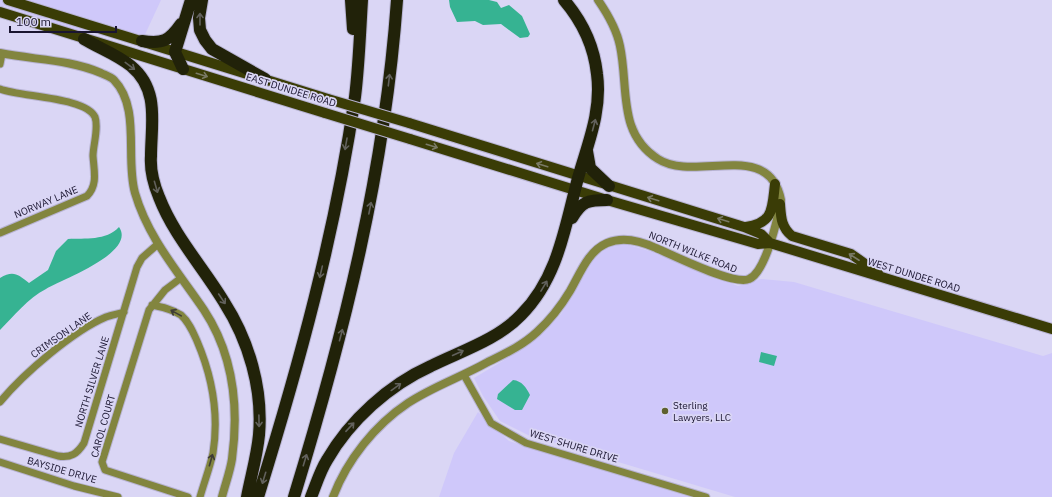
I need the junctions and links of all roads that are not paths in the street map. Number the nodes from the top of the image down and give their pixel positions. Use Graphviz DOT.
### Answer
graph roads {
  1 [pos="8,0"];
  2 [pos="191,0"];
  3 [pos="202,0"];
  4 [pos="351,0"];
  5 [pos="362,0"];
  6 [pos="397,0"];
  7 [pos="564,0"];
  8 [pos="598,0"];
  9 [pos="0,12"];
  10 [pos="186,16"];
  11 [pos="84,39"];
  12 [pos="142,41"];
  13 [pos="175,52"];
  14 [pos="1,53"];
  15 [pos="0,64"];
  16 [pos="183,69"];
  17 [pos="357,78"];
  18 [pos="265,79"];
  19 [pos="0,89"];
  20 [pos="587,150"];
  21 [pos="579,176"];
  22 [pos="775,184"];
  23 [pos="609,186"];
  24 [pos="576,189"];
  25 [pos="607,200"];
  26 [pos="780,204"];
  27 [pos="568,224"];
  28 [pos="744,227"];
  29 [pos="0,233"];
  30 [pos="158,244"];
  31 [pos="770,244"];
  32 [pos="181,278"];
  33 [pos="886,279"];
  34 [pos="152,305"];
  35 [pos="124,312"];
  36 [pos="1052,329"];
  37 [pos="464,376"];
  38 [pos="0,402"];
  39 [pos="0,439"];
  40 [pos="0,462"];
  41 [pos="118,497"];
  42 [pos="188,497"];
  43 [pos="200,497"];
  44 [pos="222,497"];
  45 [pos="247,497"];
  46 [pos="258,497"];
  47 [pos="294,497"];
  48 [pos="311,497"];
  49 [pos="333,497"];
  50 [pos="706,497"];
  1 -- 12 [label="main road, EAST DUNDEE ROAD"];
  2 -- 10 [label="highway"];
  18 -- 3 [label="highway, one-way"];
  4 -- 17 [label="highway"];
  5 -- 17 [label="highway"];
  47 -- 6 [label="highway, one-way"];
  20 -- 7 [label="highway, one-way"];
  8 -- 22 [label="street"];
  9 -- 11 [label="main road, EAST DUNDEE ROAD"];
  10 -- 12 [label="highway"];
  10 -- 13 [label="highway"];
  11 -- 16 [label="main road, EAST DUNDEE ROAD"];
  11 -- 45 [label="highway, one-way"];
  12 -- 13 [label="main road, EAST DUNDEE ROAD"];
  13 -- 16 [label="highway"];
  13 -- 18 [label="main road, EAST DUNDEE ROAD"];
  14 -- 15 [label="street"];
  14 -- 30 [label="street"];
  16 -- 24 [label="main road, EAST DUNDEE ROAD, one-way, bridge"];
  17 -- 46 [label="highway, one-way"];
  21 -- 18 [label="main road, EAST DUNDEE ROAD, one-way, bridge"];
  19 -- 29 [label="street, NORWAY LANE"];
  20 -- 21 [label="highway"];
  20 -- 23 [label="highway"];
  21 -- 23 [label="main road, WEST DUNDEE ROAD"];
  21 -- 24 [label="highway"];
  22 -- 26 [label="street, NORTH WILKE ROAD"];
  22 -- 28 [label="main road"];
  28 -- 23 [label="main road, WEST DUNDEE ROAD, one-way"];
  24 -- 25 [label="main road, WEST DUNDEE ROAD"];
  24 -- 27 [label="highway"];
  25 -- 27 [label="highway"];
  25 -- 31 [label="main road, WEST DUNDEE ROAD"];
  26 -- 31 [label="street, NORTH WILKE ROAD"];
  33 -- 26 [label="main road, one-way"];
  48 -- 27 [label="highway, one-way"];
  28 -- 31 [label="main road, WEST DUNDEE ROAD"];
  30 -- 32 [label="street"];
  30 -- 35 [label="street, NORTH SILVER LANE"];
  31 -- 33 [label="main road, WEST DUNDEE ROAD"];
  31 -- 37 [label="street, NORTH WILKE ROAD"];
  32 -- 34 [label="street, CAROL COURT"];
  32 -- 44 [label="street"];
  33 -- 36 [label="main road, WEST DUNDEE ROAD"];
  34 -- 42 [label="street, CAROL COURT"];
  43 -- 34 [label="street, one-way"];
  35 -- 38 [label="street, CRIMSON LANE"];
  35 -- 39 [label="street, NORTH SILVER LANE"];
  37 -- 49 [label="street, NORTH WILKE ROAD"];
  37 -- 50 [label="street, WEST SHURE DRIVE"];
  40 -- 41 [label="street, BAYSIDE DRIVE"];
}
